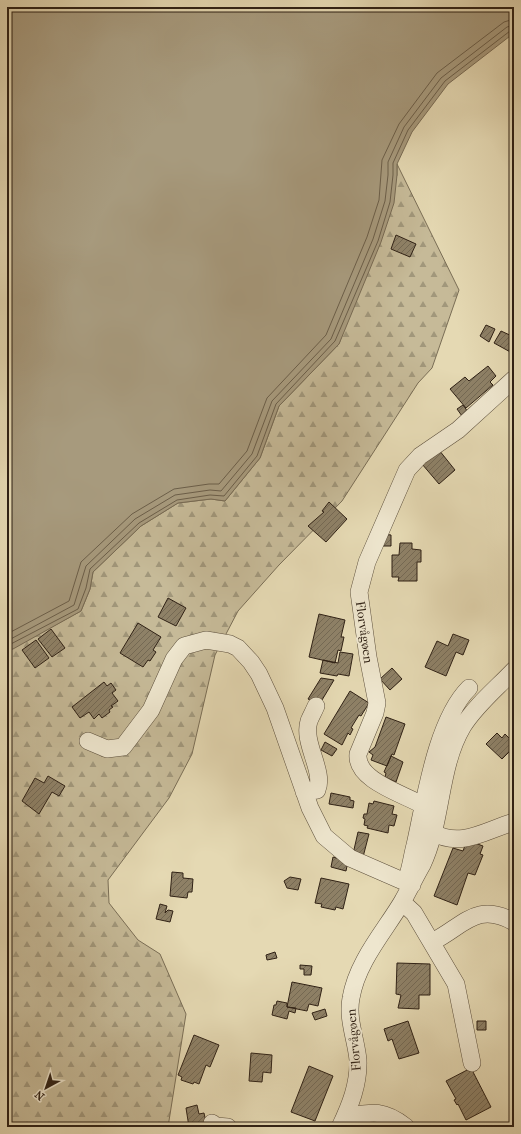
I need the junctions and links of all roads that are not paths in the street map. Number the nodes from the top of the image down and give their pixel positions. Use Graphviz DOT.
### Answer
graph roads {
  1 [pos="514,379"];
  2 [pos="514,670"];
  3 [pos="469,688"];
  4 [pos="316,706"];
  5 [pos="88,741"];
  6 [pos="304,792"];
  7 [pos="424,806"];
  8 [pos="514,822"];
  9 [pos="432,832"];
  10 [pos="409,883"];
  11 [pos="402,902"];
  12 [pos="514,922"];
  13 [pos="432,942"];
  14 [pos="472,1063"];
  15 [pos="343,1122"];
  16 [pos="406,1127"];
  1 -- 7 [label="street, Florvågøen"];
  2 -- 9 [label="street, Florvågøen"];
  3 -- 7 [label="street, Florvågøen"];
  4 -- 6 [label="street"];
  5 -- 6 [label="street"];
  6 -- 10 [label="street"];
  7 -- 10 [label="street, Florvågøen"];
  8 -- 9 [label="street"];
  9 -- 10 [label="street, Florvågøen"];
  10 -- 11 [label="street, Florvågøen"];
  11 -- 13 [label="street"];
  11 -- 15 [label="street, Florvågøen"];
  12 -- 13 [label="street"];
  13 -- 14 [label="street"];
  15 -- 16 [label="street, Florvågøen"];
}
